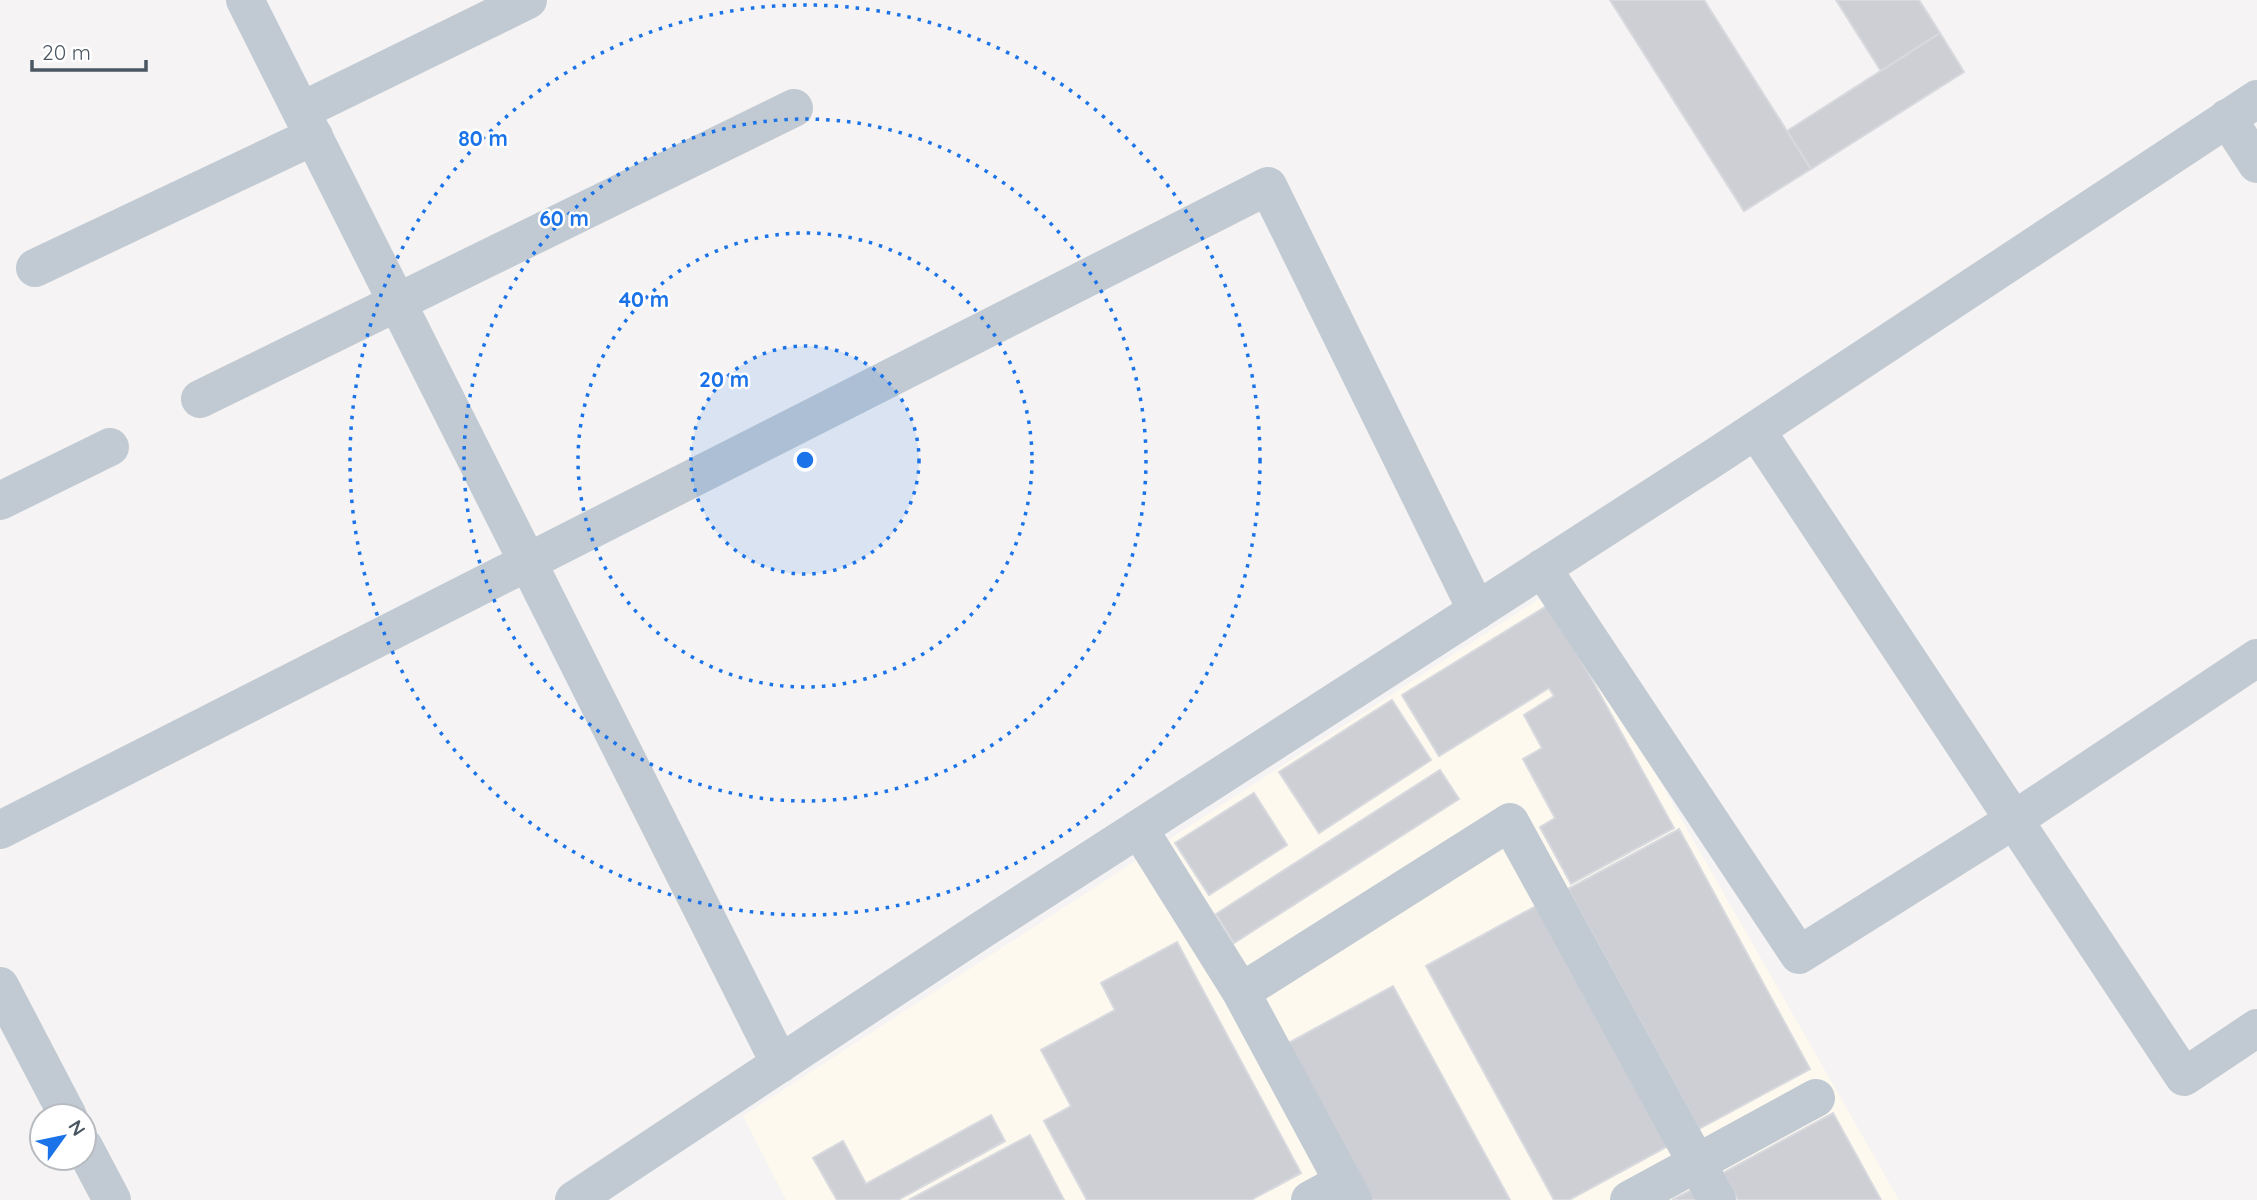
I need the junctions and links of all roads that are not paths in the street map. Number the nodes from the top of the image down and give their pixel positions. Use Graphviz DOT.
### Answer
graph roads {
  1 [pos="245,0"];
  2 [pos="528,0"];
  3 [pos="794,108"];
  4 [pos="2242,108"];
  5 [pos="307,123"];
  6 [pos="2257,164"];
  7 [pos="35,268"];
  8 [pos="398,303"];
  9 [pos="200,399"];
  10 [pos="1756,430"];
  11 [pos="110,447"];
  12 [pos="0,501"];
  13 [pos="528,562"];
  14 [pos="1542,568"];
  15 [pos="1477,611"];
  16 [pos="2257,658"];
  17 [pos="2014,820"];
  18 [pos="1139,828"];
  19 [pos="0,830"];
  20 [pos="0,986"];
  21 [pos="1241,992"];
  22 [pos="2257,1028"];
  23 [pos="780,1064"];
  24 [pos="1816,1098"];
  25 [pos="61,1102"];
  26 [pos="1697,1163"];
  27 [pos="97,1172"];
  28 [pos="1348,1191"];
  29 [pos="111,1200"];
  30 [pos="574,1200"];
  31 [pos="1310,1200"];
  32 [pos="1629,1200"];
  33 [pos="1717,1200"];
  1 -- 5 [label="street"];
  2 -- 5 [label="street"];
  3 -- 8 [label="street"];
  4 -- 6 [label="street"];
  4 -- 10 [label="street"];
  5 -- 7 [label="street"];
  5 -- 8 [label="street"];
  8 -- 9 [label="street"];
  8 -- 13 [label="street"];
  10 -- 14 [label="street"];
  10 -- 17 [label="street"];
  11 -- 12 [label="street"];
  13 -- 15 [label="street"];
  13 -- 19 [label="street"];
  13 -- 23 [label="street"];
  14 -- 15 [label="street"];
  14 -- 17 [label="street"];
  15 -- 18 [label="street"];
  16 -- 17 [label="street"];
  17 -- 22 [label="street"];
  18 -- 21 [label="street"];
  18 -- 23 [label="street"];
  20 -- 25 [label="street"];
  21 -- 26 [label="street"];
  21 -- 28 [label="street"];
  23 -- 30 [label="street"];
  24 -- 26 [label="street"];
  26 -- 32 [label="street"];
  26 -- 33 [label="street"];
  27 -- 29 [label="street"];
  28 -- 31 [label="street"];
}
